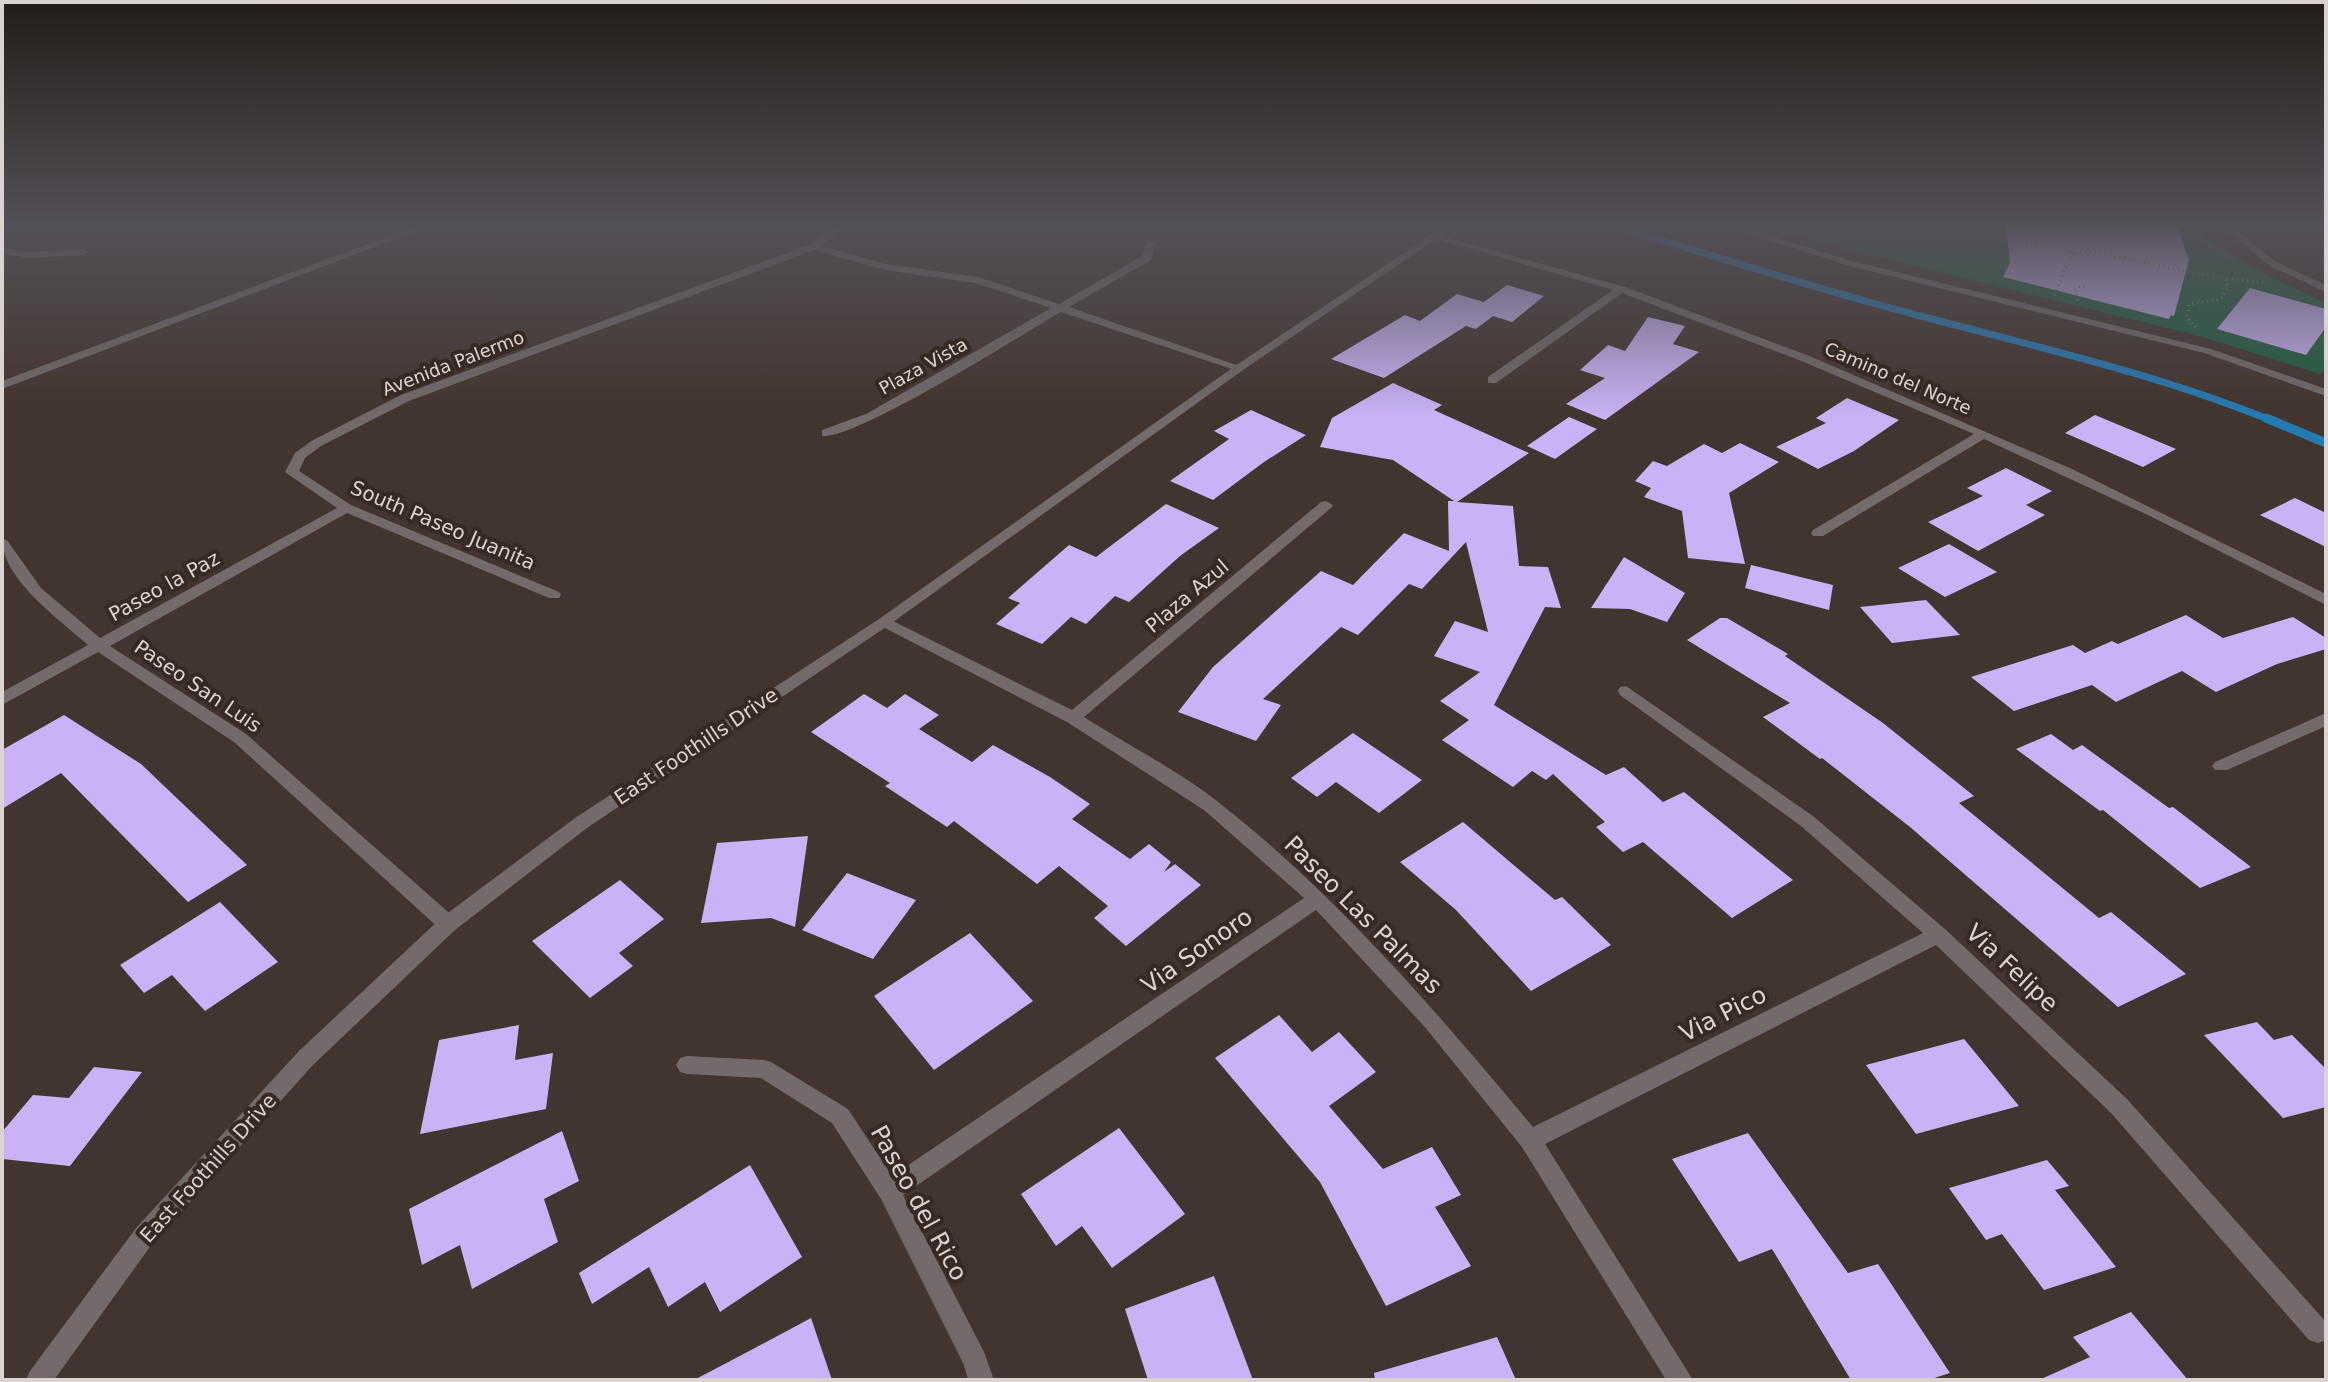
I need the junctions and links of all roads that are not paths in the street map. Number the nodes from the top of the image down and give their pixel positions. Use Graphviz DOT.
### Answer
graph roads {
  1 [pos="259,288"];
  2 [pos="701,288"];
  3 [pos="1005,288"];
  4 [pos="1095,288"];
  5 [pos="1358,288"];
  6 [pos="1953,288"];
  7 [pos="1621,289"];
  8 [pos="1064,307"];
  9 [pos="1239,368"];
  10 [pos="1492,380"];
  11 [pos="2,385"];
  12 [pos="2326,393"];
  13 [pos="826,433"];
  14 [pos="1983,434"];
  15 [pos="300,456"];
  16 [pos="1326,505"];
  17 [pos="346,508"];
  18 [pos="1818,533"];
  19 [pos="2,543"];
  20 [pos="554,595"];
  21 [pos="2326,600"];
  22 [pos="884,622"];
  23 [pos="99,646"];
  24 [pos="1626,691"];
  25 [pos="2,699"];
  26 [pos="1073,718"];
  27 [pos="2326,719"];
  28 [pos="2221,766"];
  29 [pos="1317,899"];
  30 [pos="448,924"];
  31 [pos="1938,935"];
  32 [pos="687,1065"];
  33 [pos="1530,1140"];
  34 [pos="889,1191"];
  35 [pos="2318,1331"];
  36 [pos="39,1380"];
  37 [pos="981,1380"];
  38 [pos="1680,1380"];
  1 -- 11 [label="street"];
  2 -- 15 [label="street, Avenida Palermo"];
  3 -- 8 [label="street"];
  4 -- 8 [label="street, Plaza Vista"];
  5 -- 9 [label="street, East Foothills Drive"];
  6 -- 12 [label="lane"];
  7 -- 10 [label="street"];
  7 -- 14 [label="street, Camino del Norte"];
  8 -- 9 [label="street"];
  8 -- 13 [label="street, Plaza Vista"];
  9 -- 22 [label="street, East Foothills Drive"];
  14 -- 18 [label="street"];
  14 -- 21 [label="street, Camino del Norte"];
  15 -- 17 [label="street, South Paseo Juanita"];
  16 -- 26 [label="street, Plaza Azul"];
  17 -- 20 [label="street, South Paseo Juanita"];
  17 -- 23 [label="street, Paseo la Paz"];
  19 -- 23 [label="street, Paseo San Luis"];
  22 -- 26 [label="street, Paseo Las Palmas"];
  22 -- 30 [label="street, East Foothills Drive"];
  23 -- 25 [label="street, Paseo la Paz"];
  23 -- 30 [label="street, Paseo San Luis"];
  24 -- 31 [label="street, Via Felipe"];
  26 -- 29 [label="street, Paseo Las Palmas"];
  27 -- 28 [label="street"];
  29 -- 33 [label="street, Paseo Las Palmas"];
  29 -- 34 [label="street, Via Sonoro"];
  30 -- 36 [label="street, East Foothills Drive"];
  31 -- 33 [label="street, Via Pico"];
  31 -- 35 [label="street, Via Felipe"];
  32 -- 34 [label="street, Paseo del Rico"];
  33 -- 38 [label="street, Paseo Las Palmas"];
  34 -- 37 [label="street, Paseo del Rico"];
}
